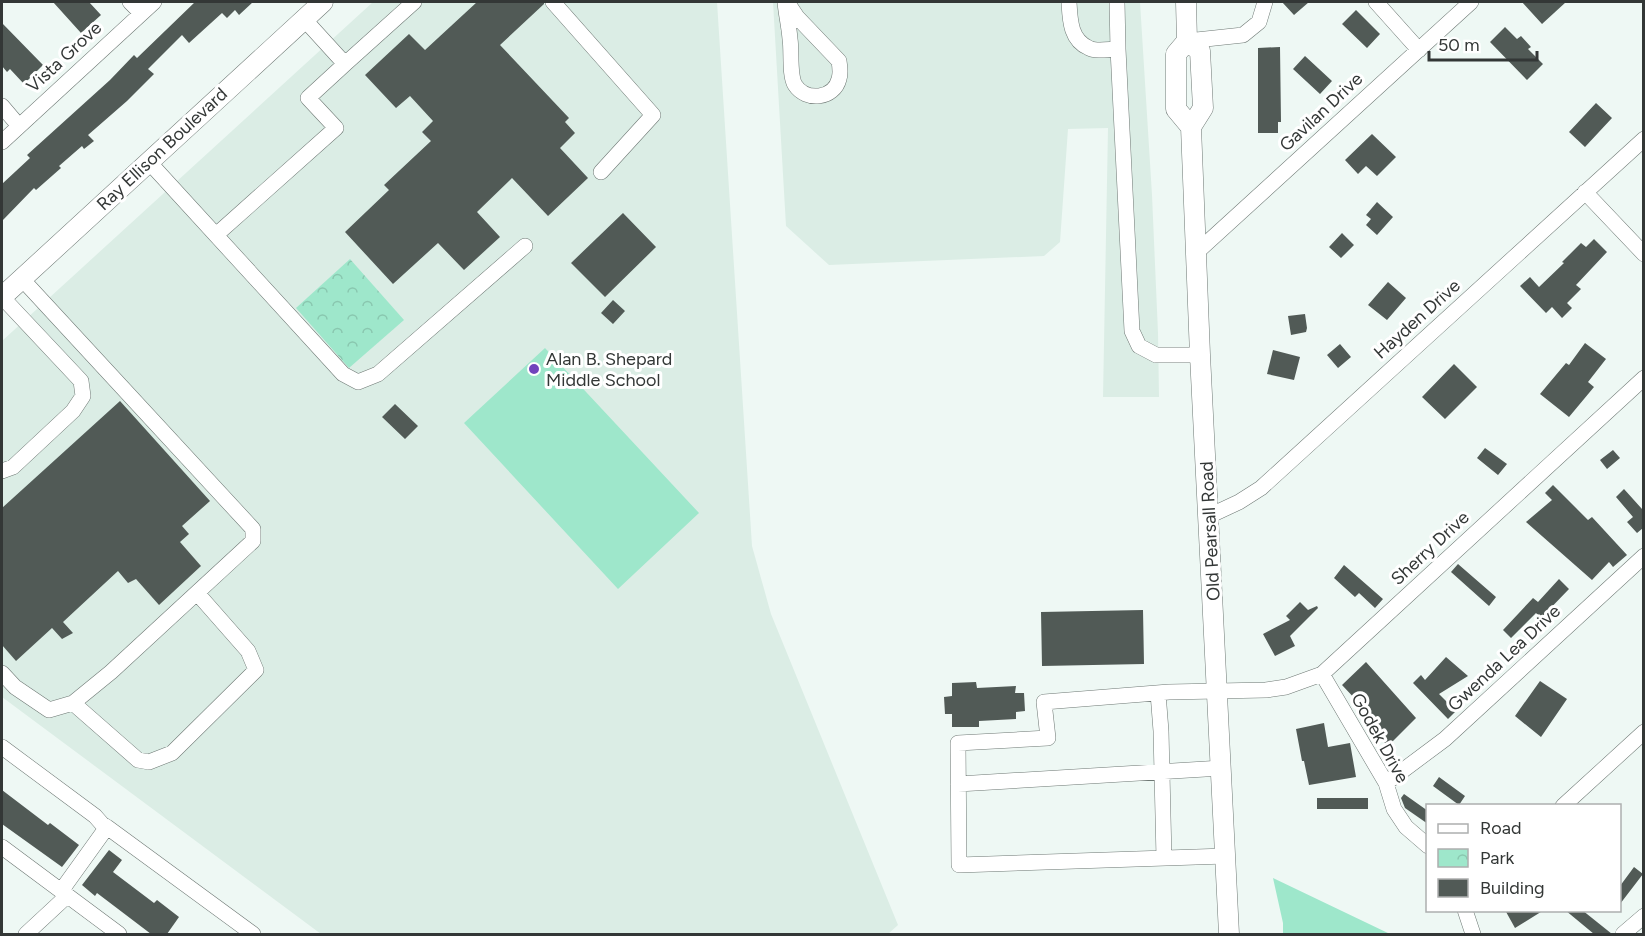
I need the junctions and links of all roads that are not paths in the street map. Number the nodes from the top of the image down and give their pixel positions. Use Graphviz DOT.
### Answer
graph roads {
  1 [pos="154,2"];
  2 [pos="323,2"];
  3 [pos="414,2"];
  4 [pos="553,2"];
  5 [pos="786,2"];
  6 [pos="1069,2"];
  7 [pos="1117,2"];
  8 [pos="1185,2"];
  9 [pos="1265,2"];
  10 [pos="1376,2"];
  11 [pos="1471,2"];
  12 [pos="136,7"];
  13 [pos="304,19"];
  14 [pos="1187,41"];
  15 [pos="1118,50"];
  16 [pos="1419,50"];
  17 [pos="345,64"];
  18 [pos="2,106"];
  19 [pos="19,126"];
  20 [pos="1644,138"];
  21 [pos="2,142"];
  22 [pos="149,162"];
  23 [pos="601,172"];
  24 [pos="1585,192"];
  25 [pos="216,235"];
  26 [pos="525,246"];
  27 [pos="1197,252"];
  28 [pos="1644,254"];
  29 [pos="22,279"];
  30 [pos="2,297"];
  31 [pos="1200,356"];
  32 [pos="1644,378"];
  33 [pos="2,471"];
  34 [pos="1209,516"];
  35 [pos="1644,556"];
  36 [pos="197,593"];
  37 [pos="2,673"];
  38 [pos="1322,675"];
  39 [pos="1218,692"];
  40 [pos="1158,693"];
  41 [pos="73,703"];
  42 [pos="1644,732"];
  43 [pos="2,747"];
  44 [pos="1222,768"];
  45 [pos="1162,771"];
  46 [pos="1386,783"];
  47 [pos="958,784"];
  48 [pos="1565,804"];
  49 [pos="107,827"];
  50 [pos="1426,844"];
  51 [pos="2,847"];
  52 [pos="1226,856"];
  53 [pos="1164,858"];
  54 [pos="64,894"];
  55 [pos="1466,912"];
  56 [pos="1644,916"];
  57 [pos="1229,931"];
  58 [pos="26,934"];
  59 [pos="119,934"];
  60 [pos="253,934"];
  61 [pos="1473,934"];
  62 [pos="1623,934"];
  1 -- 12 [label="street, Vista Grove"];
  2 -- 13 [label="main road, Ray Ellison Boulevard"];
  3 -- 17 [label="street"];
  4 -- 23 [label="street"];
  5 -- 5 [label="street"];
  6 -- 15 [label="street"];
  7 -- 15 [label="street"];
  8 -- 14 [label="main road, Old Pearsall Road"];
  9 -- 14 [label="street"];
  10 -- 16 [label="street"];
  11 -- 16 [label="street, Gavilan Drive"];
  12 -- 19 [label="street, Vista Grove"];
  13 -- 17 [label="street"];
  13 -- 22 [label="main road, Ray Ellison Boulevard"];
  14 -- 27 [label="main road, Old Pearsall Road"];
  15 -- 31 [label="street"];
  16 -- 27 [label="street, Gavilan Drive"];
  17 -- 25 [label="street"];
  18 -- 19 [label="street"];
  19 -- 21 [label="street, Vista Grove"];
  20 -- 24 [label="street, Hayden Drive"];
  22 -- 25 [label="street"];
  22 -- 29 [label="main road, Ray Ellison Boulevard"];
  24 -- 28 [label="street"];
  24 -- 34 [label="street, Hayden Drive"];
  25 -- 26 [label="street"];
  27 -- 31 [label="main road, Old Pearsall Road"];
  29 -- 30 [label="main road, Ray Ellison Boulevard"];
  29 -- 36 [label="street"];
  30 -- 33 [label="street"];
  31 -- 34 [label="main road, Old Pearsall Road"];
  32 -- 38 [label="street, Sherry Drive"];
  34 -- 39 [label="main road, Old Pearsall Road"];
  35 -- 46 [label="street, Gwenda Lea Drive"];
  36 -- 41 [label="street"];
  36 -- 41 [label="street"];
  37 -- 41 [label="street"];
  38 -- 39 [label="street, Sherry Drive"];
  38 -- 46 [label="street, Godek Drive"];
  39 -- 40 [label="street, Sherry Drive"];
  39 -- 44 [label="main road, Old Pearsall Road"];
  40 -- 45 [label="street"];
  40 -- 47 [label="street, Sherry Drive"];
  42 -- 48 [label="street"];
  43 -- 49 [label="street"];
  44 -- 45 [label="street"];
  44 -- 52 [label="main road, Old Pearsall Road"];
  45 -- 47 [label="street"];
  45 -- 53 [label="street"];
  46 -- 50 [label="street, Godek Drive"];
  47 -- 53 [label="street"];
  49 -- 54 [label="street"];
  49 -- 60 [label="street"];
  51 -- 54 [label="street"];
  52 -- 53 [label="street"];
  52 -- 57 [label="main road, Old Pearsall Road"];
  54 -- 58 [label="street"];
  54 -- 59 [label="street"];
  55 -- 61 [label="street"];
  56 -- 62 [label="street"];
}
